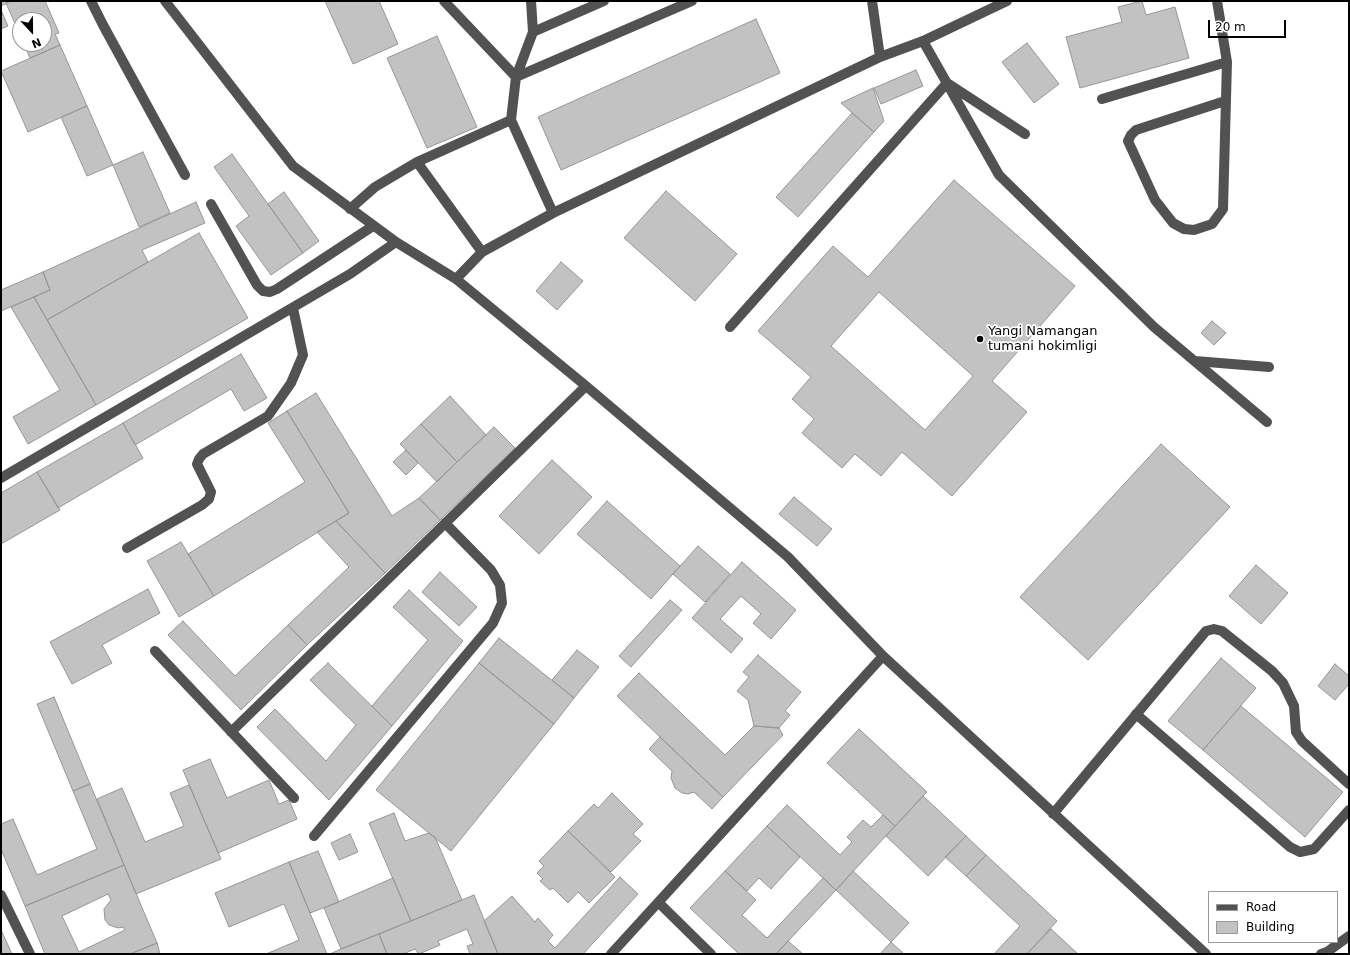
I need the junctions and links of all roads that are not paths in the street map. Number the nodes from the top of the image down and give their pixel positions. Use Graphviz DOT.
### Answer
graph roads {
  1 [pos="91,1"];
  2 [pos="165,1"];
  3 [pos="444,1"];
  4 [pos="531,1"];
  5 [pos="604,1"];
  6 [pos="692,1"];
  7 [pos="872,1"];
  8 [pos="1007,1"];
  9 [pos="1217,1"];
  10 [pos="533,32"];
  11 [pos="923,41"];
  12 [pos="880,57"];
  13 [pos="1227,62"];
  14 [pos="516,77"];
  15 [pos="947,83"];
  16 [pos="1102,99"];
  17 [pos="1225,101"];
  18 [pos="510,120"];
  19 [pos="1025,134"];
  20 [pos="417,162"];
  21 [pos="185,175"];
  22 [pos="210,204"];
  23 [pos="350,209"];
  24 [pos="553,214"];
  25 [pos="373,226"];
  26 [pos="396,242"];
  27 [pos="482,252"];
  28 [pos="456,279"];
  29 [pos="293,308"];
  30 [pos="730,327"];
  31 [pos="1195,361"];
  32 [pos="1269,367"];
  33 [pos="586,386"];
  34 [pos="1267,422"];
  35 [pos="1,478"];
  36 [pos="445,523"];
  37 [pos="127,548"];
  38 [pos="155,651"];
  39 [pos="883,656"];
  40 [pos="1136,714"];
  41 [pos="231,732"];
  42 [pos="1349,784"];
  43 [pos="294,798"];
  44 [pos="1349,810"];
  45 [pos="1053,814"];
  46 [pos="314,836"];
  47 [pos="1,895"];
  48 [pos="659,903"];
  49 [pos="1349,936"];
  50 [pos="1326,953"];
  51 [pos="30,954"];
  52 [pos="611,954"];
  53 [pos="711,954"];
  54 [pos="1206,954"];
  1 -- 21 [label="street"];
  2 -- 23 [label="street"];
  3 -- 14 [label="street"];
  4 -- 10 [label="street"];
  5 -- 10 [label="street"];
  6 -- 14 [label="street"];
  7 -- 12 [label="street"];
  8 -- 11 [label="street"];
  9 -- 13 [label="street"];
  10 -- 14 [label="street"];
  11 -- 12 [label="street"];
  11 -- 15 [label="street"];
  12 -- 24 [label="street"];
  13 -- 16 [label="street"];
  13 -- 17 [label="street"];
  14 -- 18 [label="street"];
  15 -- 19 [label="street"];
  15 -- 30 [label="street"];
  15 -- 31 [label="street"];
  17 -- 17 [label="street"];
  18 -- 20 [label="street"];
  18 -- 24 [label="street"];
  20 -- 23 [label="street"];
  20 -- 27 [label="street"];
  22 -- 25 [label="street"];
  23 -- 25 [label="street"];
  24 -- 27 [label="street"];
  25 -- 26 [label="street"];
  26 -- 28 [label="street"];
  26 -- 29 [label="street"];
  27 -- 28 [label="street"];
  28 -- 33 [label="street"];
  29 -- 35 [label="street"];
  29 -- 37 [label="street"];
  31 -- 32 [label="street"];
  31 -- 34 [label="street"];
  33 -- 36 [label="street"];
  33 -- 39 [label="street"];
  36 -- 41 [label="street"];
  36 -- 46 [label="street"];
  38 -- 41 [label="street"];
  39 -- 45 [label="street"];
  39 -- 48 [label="street"];
  40 -- 42 [label="street"];
  40 -- 44 [label="street"];
  40 -- 45 [label="street"];
  41 -- 43 [label="street"];
  45 -- 54 [label="street"];
  47 -- 51 [label="street"];
  48 -- 52 [label="street"];
  48 -- 53 [label="street"];
  49 -- 50 [label="street"];
}
